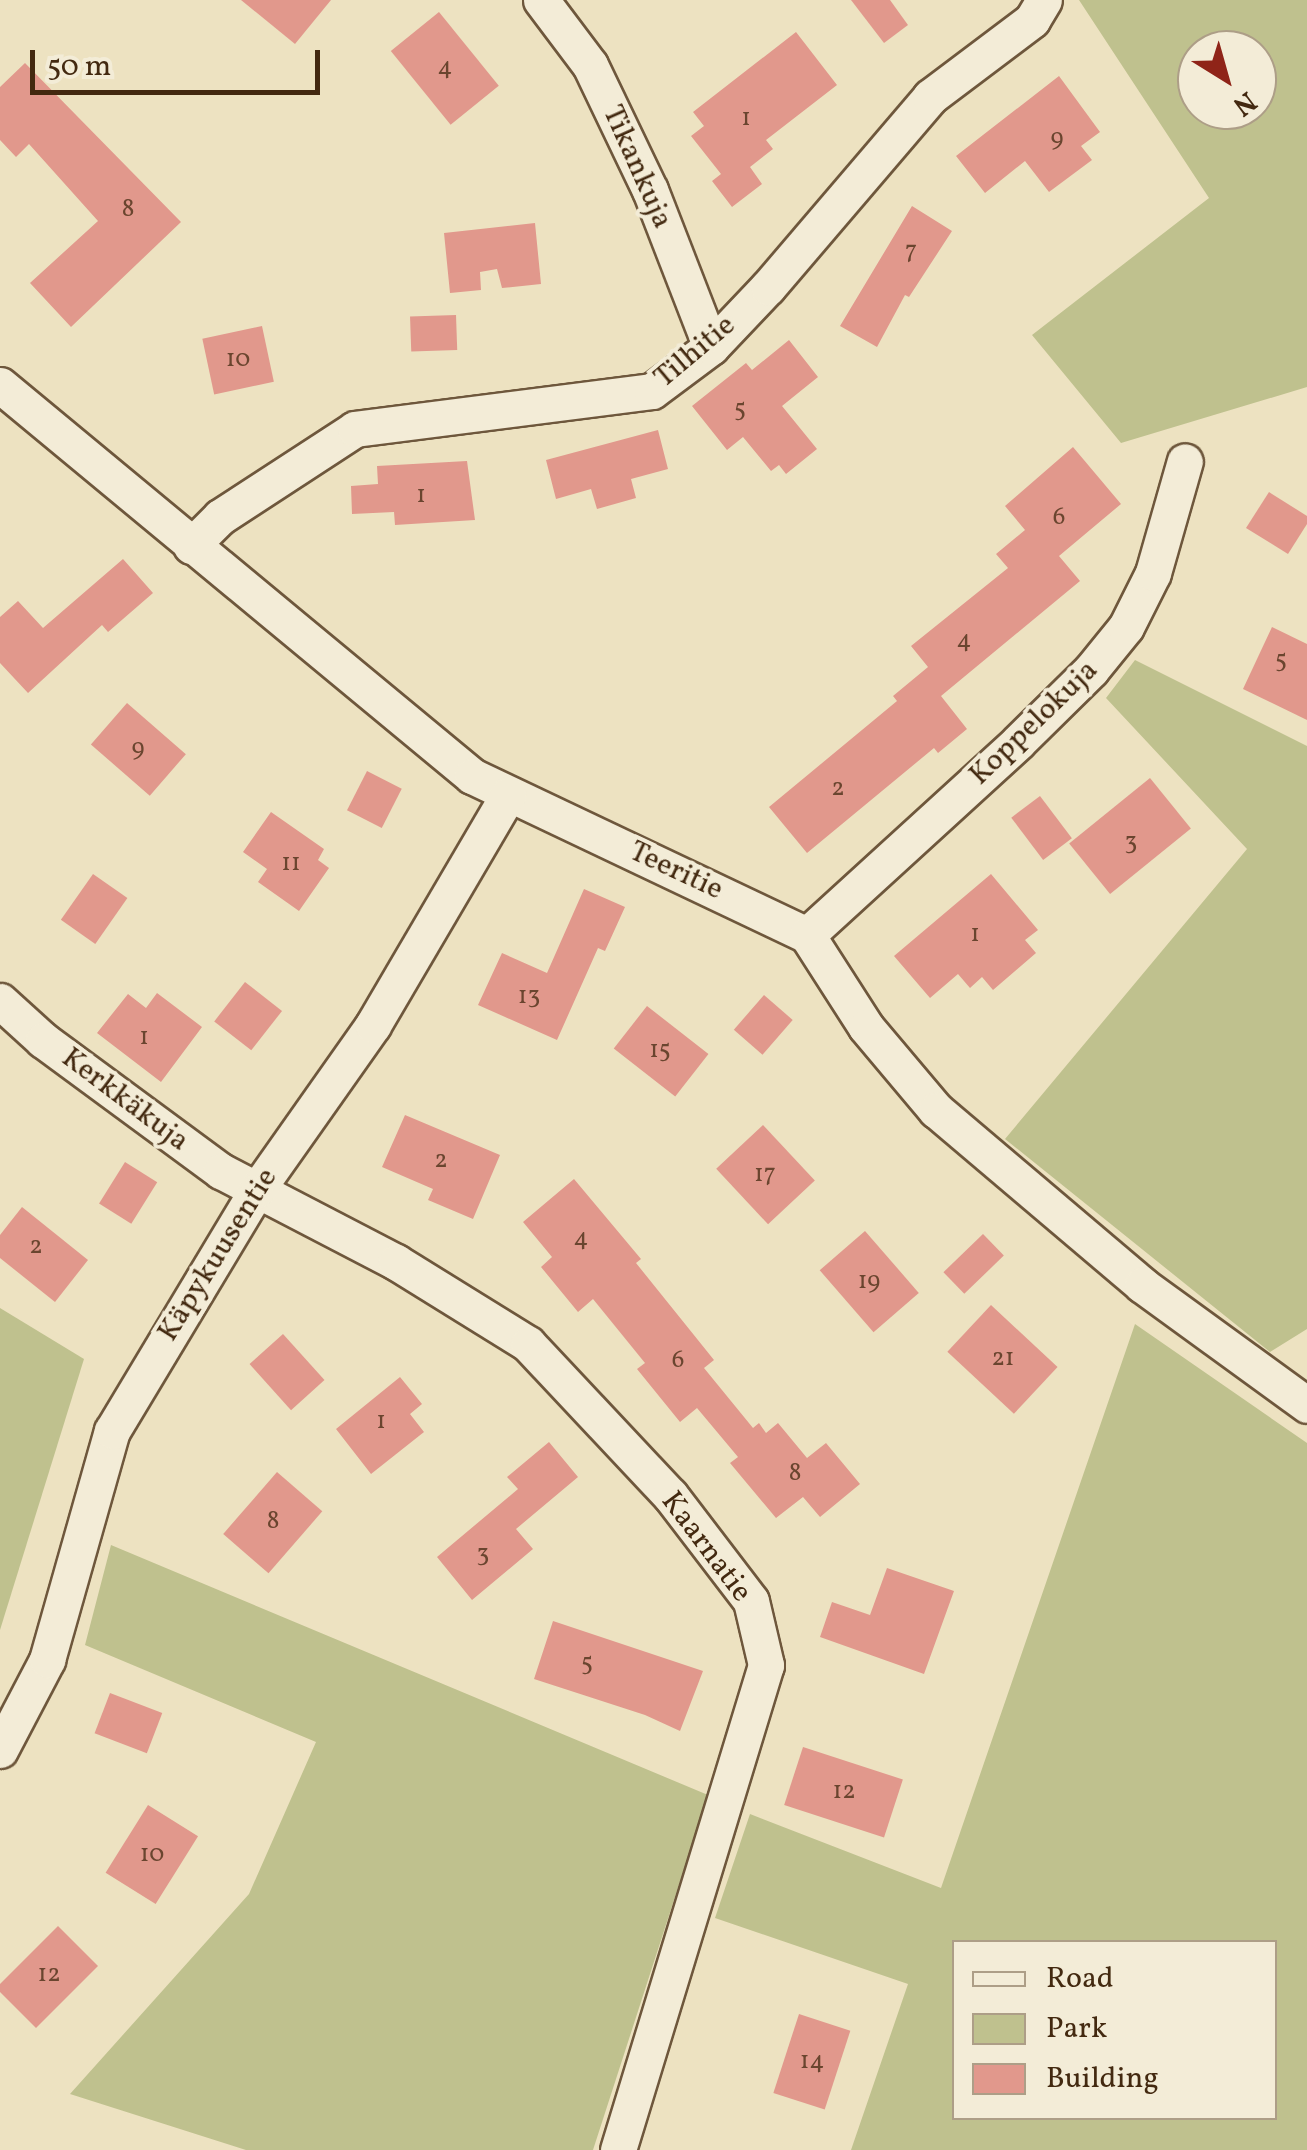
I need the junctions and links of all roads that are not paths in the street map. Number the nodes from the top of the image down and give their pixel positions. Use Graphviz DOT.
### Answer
graph roads {
  1 [pos="541,0"];
  2 [pos="1044,0"];
  3 [pos="710,347"];
  4 [pos="0,385"];
  5 [pos="1185,460"];
  6 [pos="191,546"];
  7 [pos="508,795"];
  8 [pos="807,935"];
  9 [pos="0,1001"];
  10 [pos="256,1191"];
  11 [pos="1307,1405"];
  12 [pos="0,1750"];
  13 [pos="618,2150"];
  1 -- 3 [label="street, Tikankuja"];
  2 -- 3 [label="street, Tilhitie"];
  3 -- 6 [label="street, Tilhitie"];
  4 -- 6 [label="street, Teeritie"];
  5 -- 8 [label="street, Koppelokuja"];
  6 -- 7 [label="street, Teeritie"];
  7 -- 8 [label="street, Teeritie"];
  7 -- 10 [label="street, Käpykuusentie"];
  8 -- 11 [label="street"];
  9 -- 10 [label="street, Kerkkäkuja"];
  10 -- 12 [label="street, Käpykuusentie"];
  10 -- 13 [label="street, Kaarnatie"];
}
